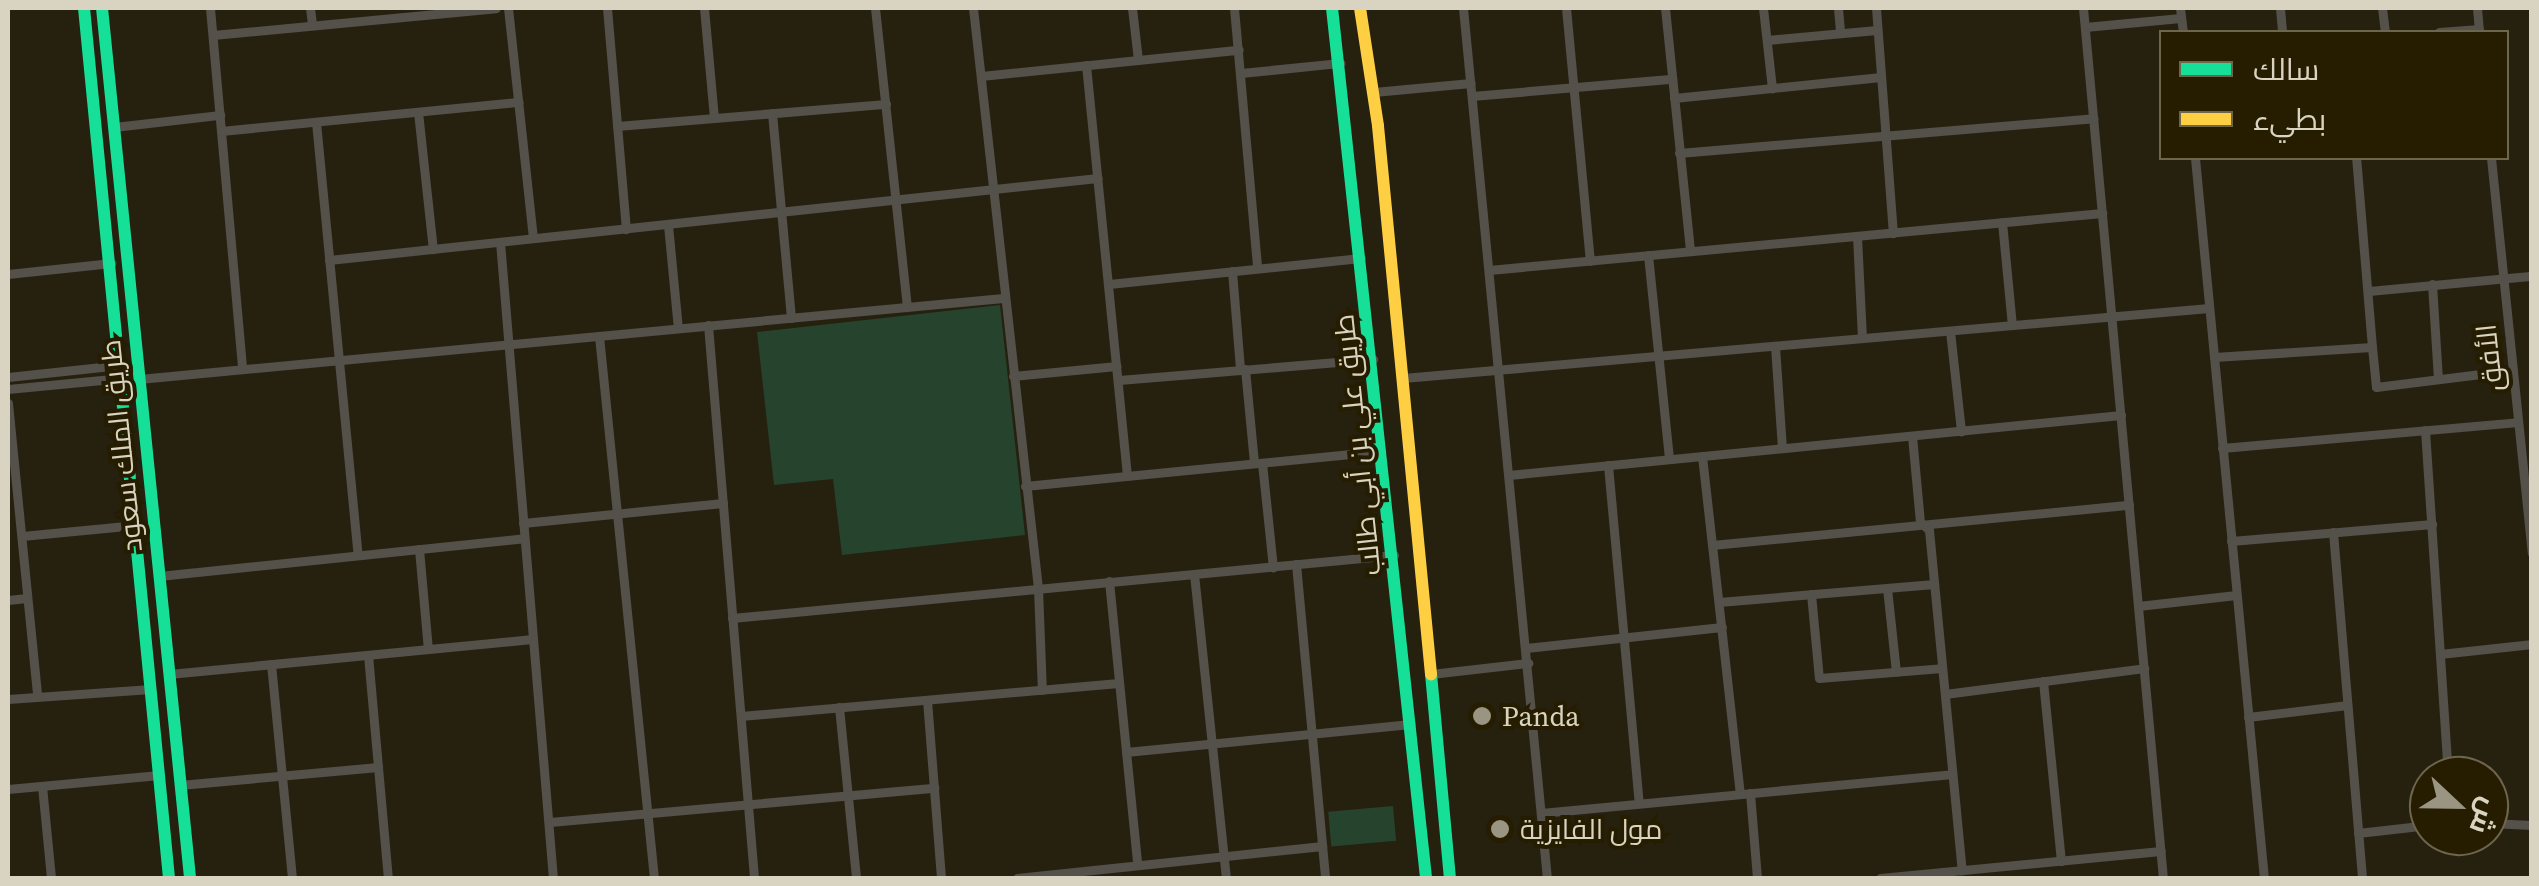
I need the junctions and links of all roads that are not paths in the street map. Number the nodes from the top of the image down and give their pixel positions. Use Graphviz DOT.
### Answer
graph roads {
  1 [pos="84,8"];
  2 [pos="102,8"];
  3 [pos="210,8"];
  4 [pos="310,8"];
  5 [pos="496,8"];
  6 [pos="508,8"];
  7 [pos="606,8"];
  8 [pos="704,8"];
  9 [pos="875,8"];
  10 [pos="974,8"];
  11 [pos="1132,8"];
  12 [pos="1234,8"];
  13 [pos="1332,8"];
  14 [pos="1360,8"];
  15 [pos="1463,8"];
  16 [pos="1566,8"];
  17 [pos="1664,8"];
  18 [pos="1763,8"];
  19 [pos="1838,8"];
  20 [pos="1876,8"];
  21 [pos="2083,8"];
  22 [pos="414,12"];
  23 [pos="2181,13"];
  24 [pos="312,25"];
  25 [pos="2085,27"];
  26 [pos="1877,30"];
  27 [pos="1840,33"];
  28 [pos="212,35"];
  29 [pos="1767,40"];
  30 [pos="1239,50"];
  31 [pos="1138,60"];
  32 [pos="1340,62"];
  33 [pos="1086,65"];
  34 [pos="1241,73"];
  35 [pos="981,76"];
  36 [pos="1881,77"];
  37 [pos="1672,79"];
  38 [pos="1470,83"];
  39 [pos="1574,87"];
  40 [pos="1772,88"];
  41 [pos="1374,92"];
  42 [pos="1472,96"];
  43 [pos="1674,98"];
  44 [pos="518,102"];
  45 [pos="886,104"];
  46 [pos="418,112"];
  47 [pos="772,113"];
  48 [pos="220,116"];
  49 [pos="714,118"];
  50 [pos="2094,118"];
  51 [pos="316,122"];
  52 [pos="617,126"];
  53 [pos="114,127"];
  54 [pos="221,131"];
  55 [pos="1886,136"];
  56 [pos="1679,153"];
  57 [pos="2195,160"];
  58 [pos="2356,160"];
  59 [pos="2491,160"];
  60 [pos="1098,178"];
  61 [pos="992,191"];
  62 [pos="896,201"];
  63 [pos="780,213"];
  64 [pos="2102,213"];
  65 [pos="2002,222"];
  66 [pos="668,224"];
  67 [pos="626,229"];
  68 [pos="1893,232"];
  69 [pos="1856,236"];
  70 [pos="533,238"];
  71 [pos="500,242"];
  72 [pos="433,249"];
  73 [pos="1690,252"];
  74 [pos="1648,255"];
  75 [pos="1361,258"];
  76 [pos="330,260"];
  77 [pos="1590,261"];
  78 [pos="111,262"];
  79 [pos="1257,268"];
  80 [pos="1489,270"];
  81 [pos="1232,271"];
  82 [pos="8,274"];
  83 [pos="2532,276"];
  84 [pos="2504,279"];
  85 [pos="1109,284"];
  86 [pos="2432,284"];
  87 [pos="2369,291"];
  88 [pos="1004,298"];
  89 [pos="907,307"];
  90 [pos="2209,308"];
  91 [pos="2112,316"];
  92 [pos="790,318"];
  93 [pos="2012,325"];
  94 [pos="708,326"];
  95 [pos="678,328"];
  96 [pos="1950,330"];
  97 [pos="599,336"];
  98 [pos="1862,338"];
  99 [pos="508,344"];
  100 [pos="1775,346"];
  101 [pos="2372,346"];
  102 [pos="1659,356"];
  103 [pos="2214,358"];
  104 [pos="1374,359"];
  105 [pos="339,360"];
  106 [pos="1117,366"];
  107 [pos="242,369"];
  108 [pos="1243,369"];
  109 [pos="1499,370"];
  110 [pos="2513,370"];
  111 [pos="121,371"];
  112 [pos="8,376"];
  113 [pos="1013,376"];
  114 [pos="1403,378"];
  115 [pos="139,379"];
  116 [pos="2438,379"];
  117 [pos="1118,380"];
  118 [pos="8,389"];
  119 [pos="8,403"];
  120 [pos="2121,415"];
  121 [pos="2518,422"];
  122 [pos="2425,430"];
  123 [pos="1961,431"];
  124 [pos="1912,436"];
  125 [pos="1782,448"];
  126 [pos="2222,448"];
  127 [pos="1384,451"];
  128 [pos="1702,456"];
  129 [pos="1668,459"];
  130 [pos="1258,463"];
  131 [pos="1608,465"];
  132 [pos="1509,475"];
  133 [pos="1126,476"];
  134 [pos="1026,486"];
  135 [pos="723,502"];
  136 [pos="2129,505"];
  137 [pos="19,508"];
  138 [pos="8,509"];
  139 [pos="617,512"];
  140 [pos="522,523"];
  141 [pos="2432,524"];
  142 [pos="136,525"];
  143 [pos="1925,527"];
  144 [pos="2333,532"];
  145 [pos="22,536"];
  146 [pos="524,538"];
  147 [pos="2231,541"];
  148 [pos="1712,544"];
  149 [pos="419,548"];
  150 [pos="2532,553"];
  151 [pos="358,555"];
  152 [pos="1394,555"];
  153 [pos="1296,564"];
  154 [pos="1273,567"];
  155 [pos="1194,574"];
  156 [pos="159,576"];
  157 [pos="1109,582"];
  158 [pos="1934,584"];
  159 [pos="1038,588"];
  160 [pos="1887,588"];
  161 [pos="1812,594"];
  162 [pos="2236,595"];
  163 [pos="27,598"];
  164 [pos="8,600"];
  165 [pos="1719,602"];
  166 [pos="2138,606"];
  167 [pos="732,618"];
  168 [pos="1722,626"];
  169 [pos="1624,636"];
  170 [pos="532,639"];
  171 [pos="2532,644"];
  172 [pos="1526,648"];
  173 [pos="428,649"];
  174 [pos="2440,654"];
  175 [pos="368,655"];
  176 [pos="1528,663"];
  177 [pos="272,664"];
  178 [pos="1942,668"];
  179 [pos="2144,668"];
  180 [pos="1896,672"];
  181 [pos="169,674"];
  182 [pos="1431,674"];
  183 [pos="2043,681"];
  184 [pos="1119,683"];
  185 [pos="151,690"];
  186 [pos="1042,690"];
  187 [pos="1945,694"];
  188 [pos="37,696"];
  189 [pos="8,699"];
  190 [pos="926,700"];
  191 [pos="2348,705"];
  192 [pos="838,707"];
  193 [pos="741,716"];
  194 [pos="2248,716"];
  195 [pos="1410,724"];
  196 [pos="1312,733"];
  197 [pos="1212,746"];
  198 [pos="1126,752"];
  199 [pos="2447,756"];
  200 [pos="378,767"];
  201 [pos="1952,774"];
  202 [pos="282,775"];
  203 [pos="160,776"];
  204 [pos="180,785"];
  205 [pos="42,786"];
  206 [pos="934,788"];
  207 [pos="8,789"];
  208 [pos="1745,794"];
  209 [pos="848,795"];
  210 [pos="747,804"];
  211 [pos="1639,804"];
  212 [pos="646,813"];
  213 [pos="1541,813"];
  214 [pos="550,822"];
  215 [pos="2409,827"];
  216 [pos="2358,833"];
  217 [pos="1322,846"];
  218 [pos="2161,851"];
  219 [pos="1223,856"];
  220 [pos="2061,861"];
  221 [pos="1136,864"];
  222 [pos="1962,870"];
  223 [pos="1060,876"];
  224 [pos="52,878"];
  225 [pos="169,878"];
  226 [pos="190,878"];
  227 [pos="292,878"];
  228 [pos="388,878"];
  229 [pos="553,878"];
  230 [pos="654,878"];
  231 [pos="754,878"];
  232 [pos="856,878"];
  233 [pos="941,878"];
  234 [pos="1016,878"];
  235 [pos="1226,878"];
  236 [pos="1325,878"];
  237 [pos="1426,878"];
  238 [pos="1450,878"];
  239 [pos="1547,878"];
  240 [pos="1758,878"];
  241 [pos="1880,878"];
  242 [pos="2163,878"];
  243 [pos="2264,878"];
  244 [pos="2362,878"];
  1 -- 78 [label="main road, طريق الملك سعود"];
  2 -- 53 [label="main road, طريق الملك سعود"];
  3 -- 28 [label="street"];
  4 -- 24 [label="street"];
  5 -- 22 [label="street"];
  6 -- 44 [label="street"];
  7 -- 52 [label="street"];
  8 -- 49 [label="street"];
  9 -- 45 [label="street"];
  10 -- 35 [label="street"];
  11 -- 31 [label="street"];
  12 -- 30 [label="street"];
  13 -- 32 [label="main road, طريق علي بن أبي طالب"];
  14 -- 41 [label="main road, طريق علي بن أبي طالب"];
  15 -- 38 [label="street"];
  16 -- 39 [label="street"];
  17 -- 37 [label="street"];
  18 -- 29 [label="street"];
  19 -- 27 [label="street"];
  20 -- 26 [label="street"];
  21 -- 25 [label="street"];
  22 -- 24 [label="street"];
  23 -- 25 [label="street"];
  24 -- 28 [label="street"];
  25 -- 50 [label="street"];
  26 -- 27 [label="street"];
  26 -- 36 [label="street"];
  27 -- 29 [label="street"];
  28 -- 48 [label="street"];
  29 -- 40 [label="street"];
  30 -- 31 [label="street"];
  30 -- 34 [label="street"];
  31 -- 33 [label="street"];
  32 -- 34 [label="street"];
  32 -- 75 [label="main road, طريق علي بن أبي طالب"];
  33 -- 35 [label="street"];
  33 -- 60 [label="street"];
  34 -- 79 [label="street"];
  35 -- 61 [label="street"];
  36 -- 40 [label="street"];
  36 -- 55 [label="street"];
  37 -- 39 [label="street"];
  37 -- 43 [label="street"];
  38 -- 41 [label="street"];
  38 -- 42 [label="street"];
  39 -- 42 [label="street"];
  39 -- 77 [label="street"];
  40 -- 43 [label="street"];
  41 -- 114 [label="main road, طريق علي بن أبي طالب"];
  42 -- 80 [label="street"];
  43 -- 56 [label="street"];
  44 -- 46 [label="street"];
  44 -- 70 [label="street"];
  45 -- 47 [label="street"];
  45 -- 62 [label="street"];
  46 -- 51 [label="street"];
  46 -- 72 [label="street"];
  47 -- 49 [label="street"];
  47 -- 63 [label="street"];
  48 -- 53 [label="street"];
  48 -- 54 [label="street"];
  49 -- 52 [label="street"];
  50 -- 55 [label="street"];
  50 -- 64 [label="street"];
  51 -- 54 [label="street"];
  51 -- 76 [label="street"];
  52 -- 67 [label="street"];
  53 -- 115 [label="main road, طريق الملك سعود"];
  54 -- 107 [label="street"];
  55 -- 56 [label="street"];
  55 -- 68 [label="street"];
  56 -- 73 [label="street"];
  57 -- 90 [label="street"];
  58 -- 87 [label="street"];
  59 -- 84 [label="street, الأفق"];
  60 -- 61 [label="street"];
  60 -- 85 [label="street"];
  61 -- 62 [label="street"];
  61 -- 88 [label="street"];
  62 -- 63 [label="street"];
  62 -- 89 [label="street"];
  63 -- 66 [label="street"];
  63 -- 92 [label="street"];
  64 -- 65 [label="street"];
  64 -- 91 [label="street"];
  65 -- 68 [label="street"];
  65 -- 93 [label="street"];
  66 -- 67 [label="street"];
  66 -- 95 [label="street"];
  67 -- 70 [label="street"];
  68 -- 69 [label="street"];
  69 -- 73 [label="street"];
  69 -- 98 [label="street"];
  70 -- 71 [label="street"];
  71 -- 72 [label="street"];
  71 -- 99 [label="street"];
  72 -- 76 [label="street"];
  73 -- 74 [label="street"];
  74 -- 77 [label="street"];
  74 -- 102 [label="street"];
  75 -- 79 [label="street"];
  75 -- 104 [label="main road, طريق علي بن أبي طالب"];
  76 -- 105 [label="street"];
  77 -- 80 [label="street"];
  78 -- 82 [label="street"];
  78 -- 111 [label="main road, طريق الملك سعود"];
  79 -- 81 [label="street"];
  80 -- 109 [label="street"];
  81 -- 85 [label="street"];
  81 -- 108 [label="street"];
  83 -- 84 [label="street"];
  84 -- 86 [label="street"];
  84 -- 110 [label="street, الأفق"];
  85 -- 106 [label="street"];
  86 -- 87 [label="street"];
  86 -- 116 [label="street"];
  87 -- 101 [label="street"];
  88 -- 89 [label="street"];
  88 -- 113 [label="street"];
  89 -- 92 [label="street"];
  90 -- 91 [label="street"];
  90 -- 103 [label="street"];
  91 -- 93 [label="street"];
  91 -- 120 [label="street"];
  92 -- 94 [label="street"];
  93 -- 96 [label="street"];
  94 -- 95 [label="street"];
  94 -- 135 [label="street"];
  95 -- 97 [label="street"];
  96 -- 98 [label="street"];
  96 -- 123 [label="street"];
  97 -- 99 [label="street"];
  97 -- 139 [label="street"];
  98 -- 100 [label="street"];
  99 -- 105 [label="street"];
  99 -- 140 [label="street"];
  100 -- 102 [label="street"];
  100 -- 125 [label="street"];
  101 -- 103 [label="street"];
  101 -- 116 [label="street"];
  102 -- 109 [label="street"];
  102 -- 129 [label="street"];
  103 -- 126 [label="street"];
  104 -- 108 [label="street"];
  104 -- 127 [label="main road, طريق علي بن أبي طالب"];
  105 -- 107 [label="street"];
  105 -- 151 [label="street"];
  106 -- 113 [label="street"];
  106 -- 117 [label="street"];
  107 -- 115 [label="street"];
  108 -- 117 [label="street"];
  108 -- 130 [label="street"];
  109 -- 114 [label="street"];
  109 -- 132 [label="street"];
  110 -- 116 [label="street"];
  110 -- 121 [label="street, الأفق"];
  111 -- 112 [label="street"];
  111 -- 118 [label="street"];
  111 -- 142 [label="main road, طريق الملك سعود"];
  113 -- 134 [label="street"];
  114 -- 182 [label="main road, طريق علي بن أبي طالب"];
  115 -- 156 [label="main road, طريق الملك سعود"];
  117 -- 133 [label="street"];
  119 -- 137 [label="street"];
  120 -- 123 [label="street"];
  120 -- 136 [label="street"];
  121 -- 122 [label="street"];
  121 -- 150 [label="street, الأفق"];
  122 -- 126 [label="street"];
  122 -- 141 [label="street"];
  123 -- 124 [label="street"];
  124 -- 125 [label="street"];
  124 -- 143 [label="street"];
  125 -- 128 [label="street"];
  126 -- 147 [label="street"];
  127 -- 130 [label="street"];
  127 -- 152 [label="main road, طريق علي بن أبي طالب"];
  128 -- 129 [label="street"];
  128 -- 148 [label="street"];
  129 -- 131 [label="street"];
  130 -- 133 [label="street"];
  130 -- 154 [label="street"];
  131 -- 132 [label="street"];
  131 -- 169 [label="street"];
  132 -- 172 [label="street"];
  133 -- 134 [label="street"];
  134 -- 159 [label="street"];
  135 -- 139 [label="street"];
  135 -- 167 [label="street"];
  136 -- 143 [label="street"];
  136 -- 166 [label="street"];
  137 -- 138 [label="street"];
  137 -- 145 [label="street"];
  139 -- 140 [label="street"];
  139 -- 212 [label="street"];
  140 -- 146 [label="street"];
  141 -- 144 [label="street"];
  141 -- 174 [label="street"];
  142 -- 145 [label="street"];
  142 -- 185 [label="main road, طريق الملك سعود"];
  143 -- 148 [label="street"];
  143 -- 158 [label="street"];
  144 -- 147 [label="street"];
  144 -- 191 [label="street"];
  145 -- 163 [label="street"];
  146 -- 149 [label="street"];
  146 -- 170 [label="street"];
  147 -- 162 [label="street"];
  148 -- 165 [label="street"];
  149 -- 151 [label="street"];
  149 -- 173 [label="street"];
  151 -- 156 [label="street"];
  152 -- 153 [label="street"];
  152 -- 195 [label="main road, طريق علي بن أبي طالب"];
  153 -- 154 [label="street"];
  153 -- 196 [label="street"];
  154 -- 155 [label="street"];
  155 -- 157 [label="street"];
  155 -- 197 [label="street"];
  156 -- 181 [label="main road, طريق الملك سعود"];
  157 -- 159 [label="street"];
  157 -- 184 [label="street"];
  158 -- 160 [label="street"];
  158 -- 178 [label="street"];
  159 -- 167 [label="street"];
  159 -- 186 [label="street"];
  160 -- 161 [label="street"];
  160 -- 180 [label="street"];
  161 -- 165 [label="street"];
  161 -- 180 [label="street"];
  162 -- 166 [label="street"];
  162 -- 194 [label="street"];
  163 -- 164 [label="street"];
  163 -- 188 [label="street"];
  165 -- 168 [label="street"];
  166 -- 179 [label="street"];
  167 -- 193 [label="street"];
  168 -- 169 [label="street"];
  168 -- 208 [label="street"];
  169 -- 172 [label="street"];
  169 -- 211 [label="street"];
  170 -- 173 [label="street"];
  170 -- 214 [label="street"];
  171 -- 174 [label="street"];
  172 -- 176 [label="street"];
  173 -- 175 [label="street"];
  174 -- 199 [label="street"];
  175 -- 177 [label="street"];
  175 -- 200 [label="street"];
  176 -- 182 [label="street"];
  176 -- 213 [label="street"];
  177 -- 181 [label="street"];
  177 -- 202 [label="street"];
  178 -- 180 [label="street"];
  178 -- 187 [label="street"];
  179 -- 183 [label="street"];
  179 -- 218 [label="street"];
  181 -- 204 [label="main road, طريق الملك سعود"];
  182 -- 238 [label="main road, طريق علي بن أبي طالب"];
  183 -- 187 [label="street"];
  183 -- 220 [label="street"];
  184 -- 186 [label="street"];
  184 -- 198 [label="street"];
  185 -- 188 [label="street"];
  185 -- 203 [label="main road, طريق الملك سعود"];
  186 -- 190 [label="street"];
  187 -- 201 [label="street"];
  188 -- 189 [label="street"];
  190 -- 192 [label="street"];
  190 -- 206 [label="street"];
  191 -- 194 [label="street"];
  191 -- 216 [label="street"];
  192 -- 193 [label="street"];
  192 -- 209 [label="street"];
  193 -- 210 [label="street"];
  194 -- 243 [label="street"];
  195 -- 196 [label="street"];
  195 -- 237 [label="main road, طريق علي بن أبي طالب"];
  196 -- 197 [label="street"];
  196 -- 217 [label="street"];
  197 -- 198 [label="street"];
  197 -- 219 [label="street"];
  198 -- 221 [label="street"];
  200 -- 202 [label="street"];
  200 -- 228 [label="street"];
  201 -- 208 [label="street"];
  201 -- 222 [label="street"];
  202 -- 204 [label="street"];
  202 -- 227 [label="street"];
  203 -- 205 [label="street"];
  203 -- 225 [label="main road, طريق الملك سعود"];
  204 -- 226 [label="main road, طريق الملك سعود"];
  205 -- 207 [label="street"];
  205 -- 224 [label="street"];
  206 -- 209 [label="street"];
  206 -- 233 [label="street"];
  208 -- 211 [label="street"];
  208 -- 240 [label="street"];
  209 -- 210 [label="street"];
  209 -- 232 [label="street"];
  210 -- 212 [label="street"];
  210 -- 231 [label="street"];
  211 -- 213 [label="street"];
  212 -- 214 [label="street"];
  212 -- 230 [label="street"];
  213 -- 239 [label="street"];
  214 -- 229 [label="street"];
  215 -- 216 [label="street"];
  216 -- 244 [label="street"];
  217 -- 219 [label="street"];
  217 -- 236 [label="street"];
  218 -- 220 [label="street"];
  218 -- 242 [label="street"];
  219 -- 221 [label="street"];
  219 -- 235 [label="street"];
  220 -- 222 [label="street"];
  221 -- 223 [label="street"];
  222 -- 241 [label="street"];
  223 -- 234 [label="street"];
}
